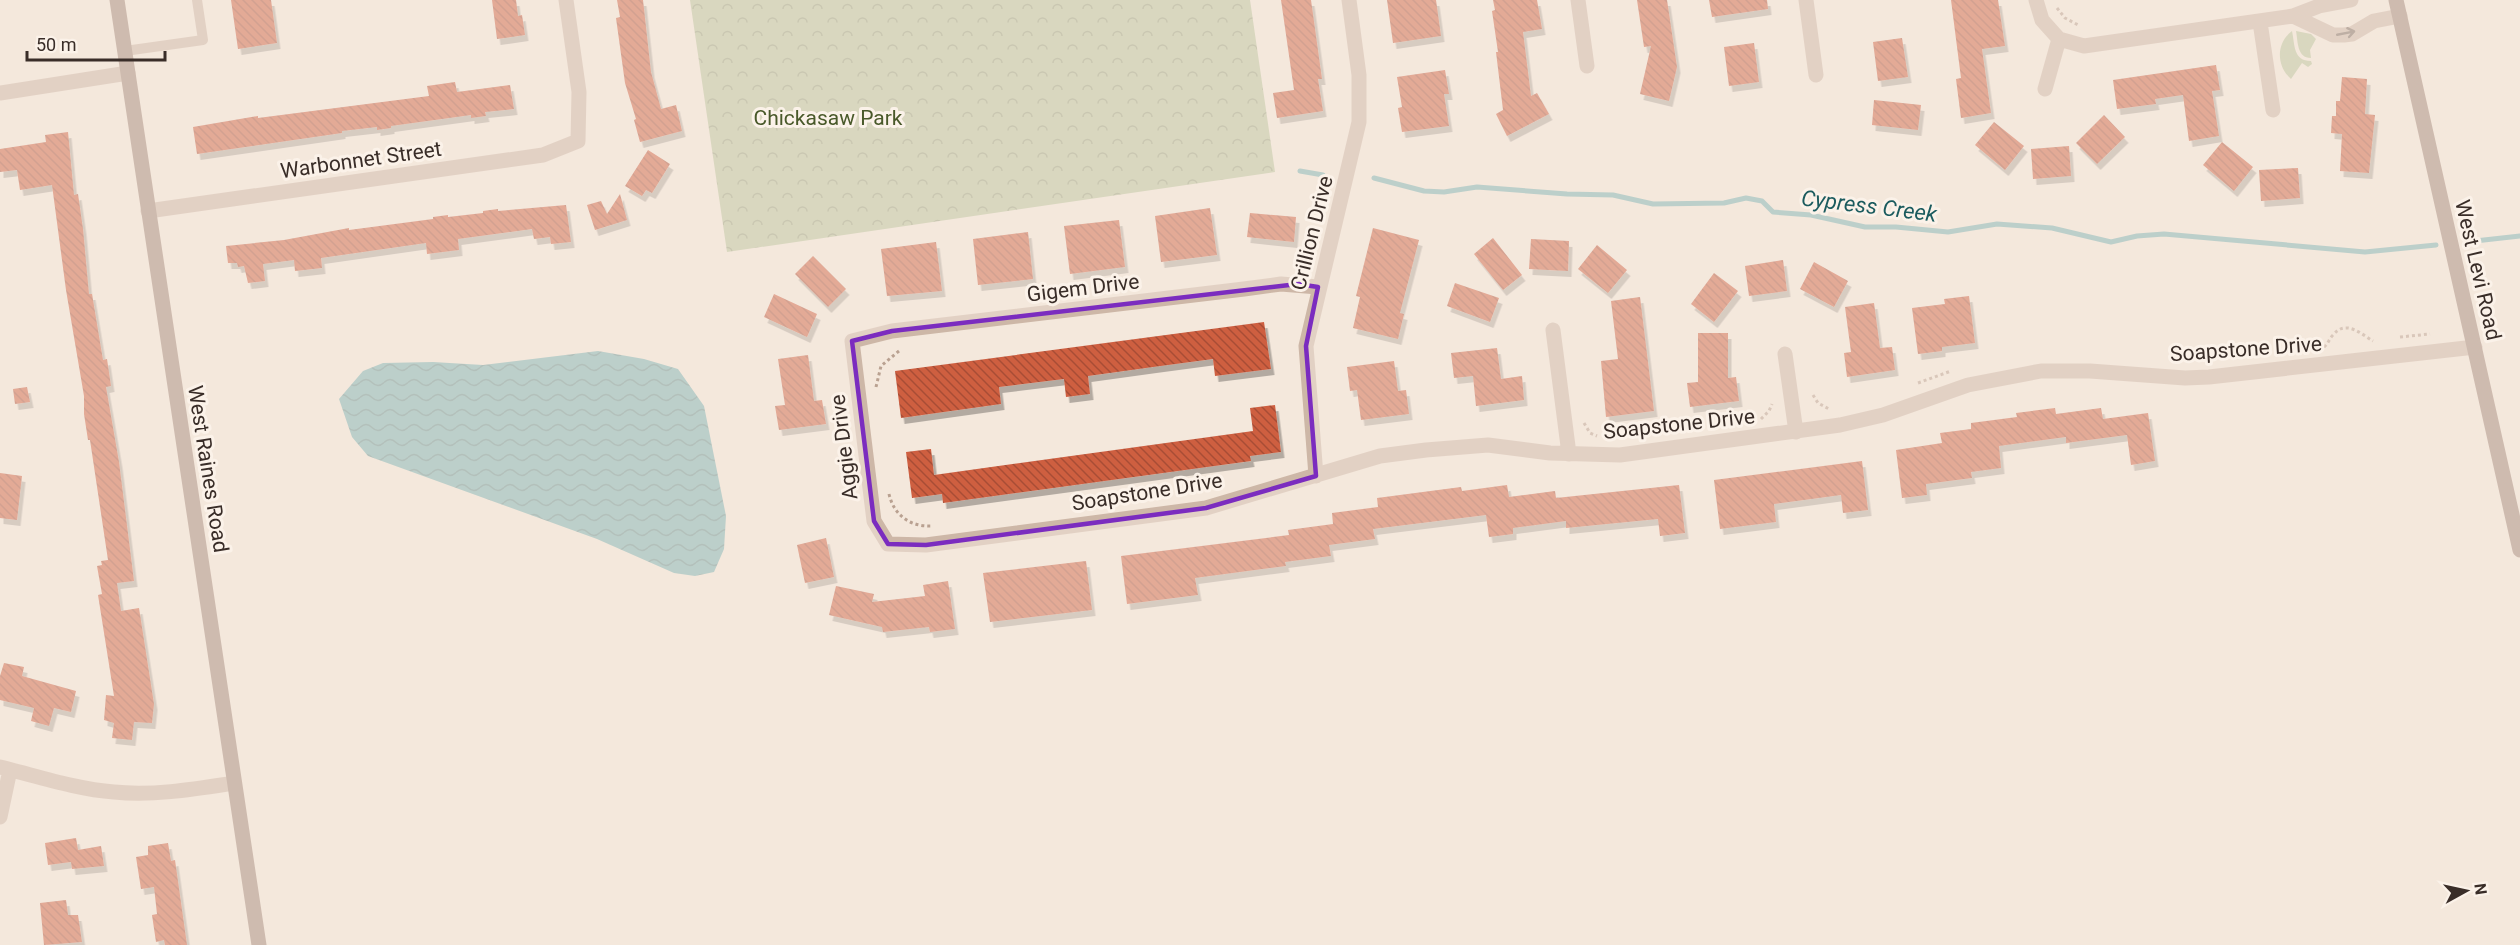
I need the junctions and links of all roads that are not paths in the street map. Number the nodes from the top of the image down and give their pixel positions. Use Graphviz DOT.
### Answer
graph roads {
  1 [pos="117,0"];
  2 [pos="197,0"];
  3 [pos="566,0"];
  4 [pos="1348,0"];
  5 [pos="1578,0"];
  6 [pos="1806,0"];
  7 [pos="2037,0"];
  8 [pos="2351,0"];
  9 [pos="2396,0"];
  10 [pos="2293,16"];
  11 [pos="2400,16"];
  12 [pos="2260,21"];
  13 [pos="2059,39"];
  14 [pos="125,51"];
  15 [pos="1587,66"];
  16 [pos="128,74"];
  17 [pos="1816,75"];
  18 [pos="2045,89"];
  19 [pos="0,93"];
  20 [pos="2273,110"];
  21 [pos="148,211"];
  22 [pos="1318,287"];
  23 [pos="1553,330"];
  24 [pos="852,341"];
  25 [pos="2475,347"];
  26 [pos="1785,354"];
  27 [pos="1796,432"];
  28 [pos="1569,454"];
  29 [pos="1316,476"];
  30 [pos="888,544"];
  31 [pos="2520,550"];
  32 [pos="5,768"];
  33 [pos="234,783"];
  34 [pos="0,817"];
  35 [pos="259,945"];
  1 -- 14 [label="main road, West Raines Road"];
  2 -- 14 [label="lane"];
  3 -- 21 [label="street, Warbonnet Street"];
  4 -- 22 [label="street, Crillion Drive"];
  5 -- 15 [label="street"];
  6 -- 17 [label="street"];
  7 -- 13 [label="street"];
  8 -- 10 [label="street"];
  9 -- 11 [label="main road, West Levi Road"];
  10 -- 11 [label="street, one-way"];
  10 -- 12 [label="street"];
  11 -- 25 [label="main road, West Levi Road"];
  12 -- 13 [label="street"];
  12 -- 20 [label="street"];
  13 -- 18 [label="street"];
  14 -- 16 [label="main road, West Raines Road"];
  16 -- 19 [label="street"];
  16 -- 21 [label="main road, West Raines Road"];
  21 -- 33 [label="main road, West Raines Road"];
  22 -- 24 [label="street, Gigem Drive"];
  22 -- 29 [label="street, Crillion Drive"];
  23 -- 28 [label="street"];
  24 -- 30 [label="street, Aggie Drive"];
  25 -- 27 [label="street, Soapstone Drive"];
  25 -- 31 [label="main road, West Levi Road"];
  26 -- 27 [label="street"];
  27 -- 28 [label="street, Soapstone Drive"];
  28 -- 29 [label="street, Soapstone Drive"];
  29 -- 30 [label="street, Soapstone Drive"];
  32 -- 33 [label="street"];
  32 -- 34 [label="street"];
  33 -- 35 [label="main road, West Raines Road"];
}
